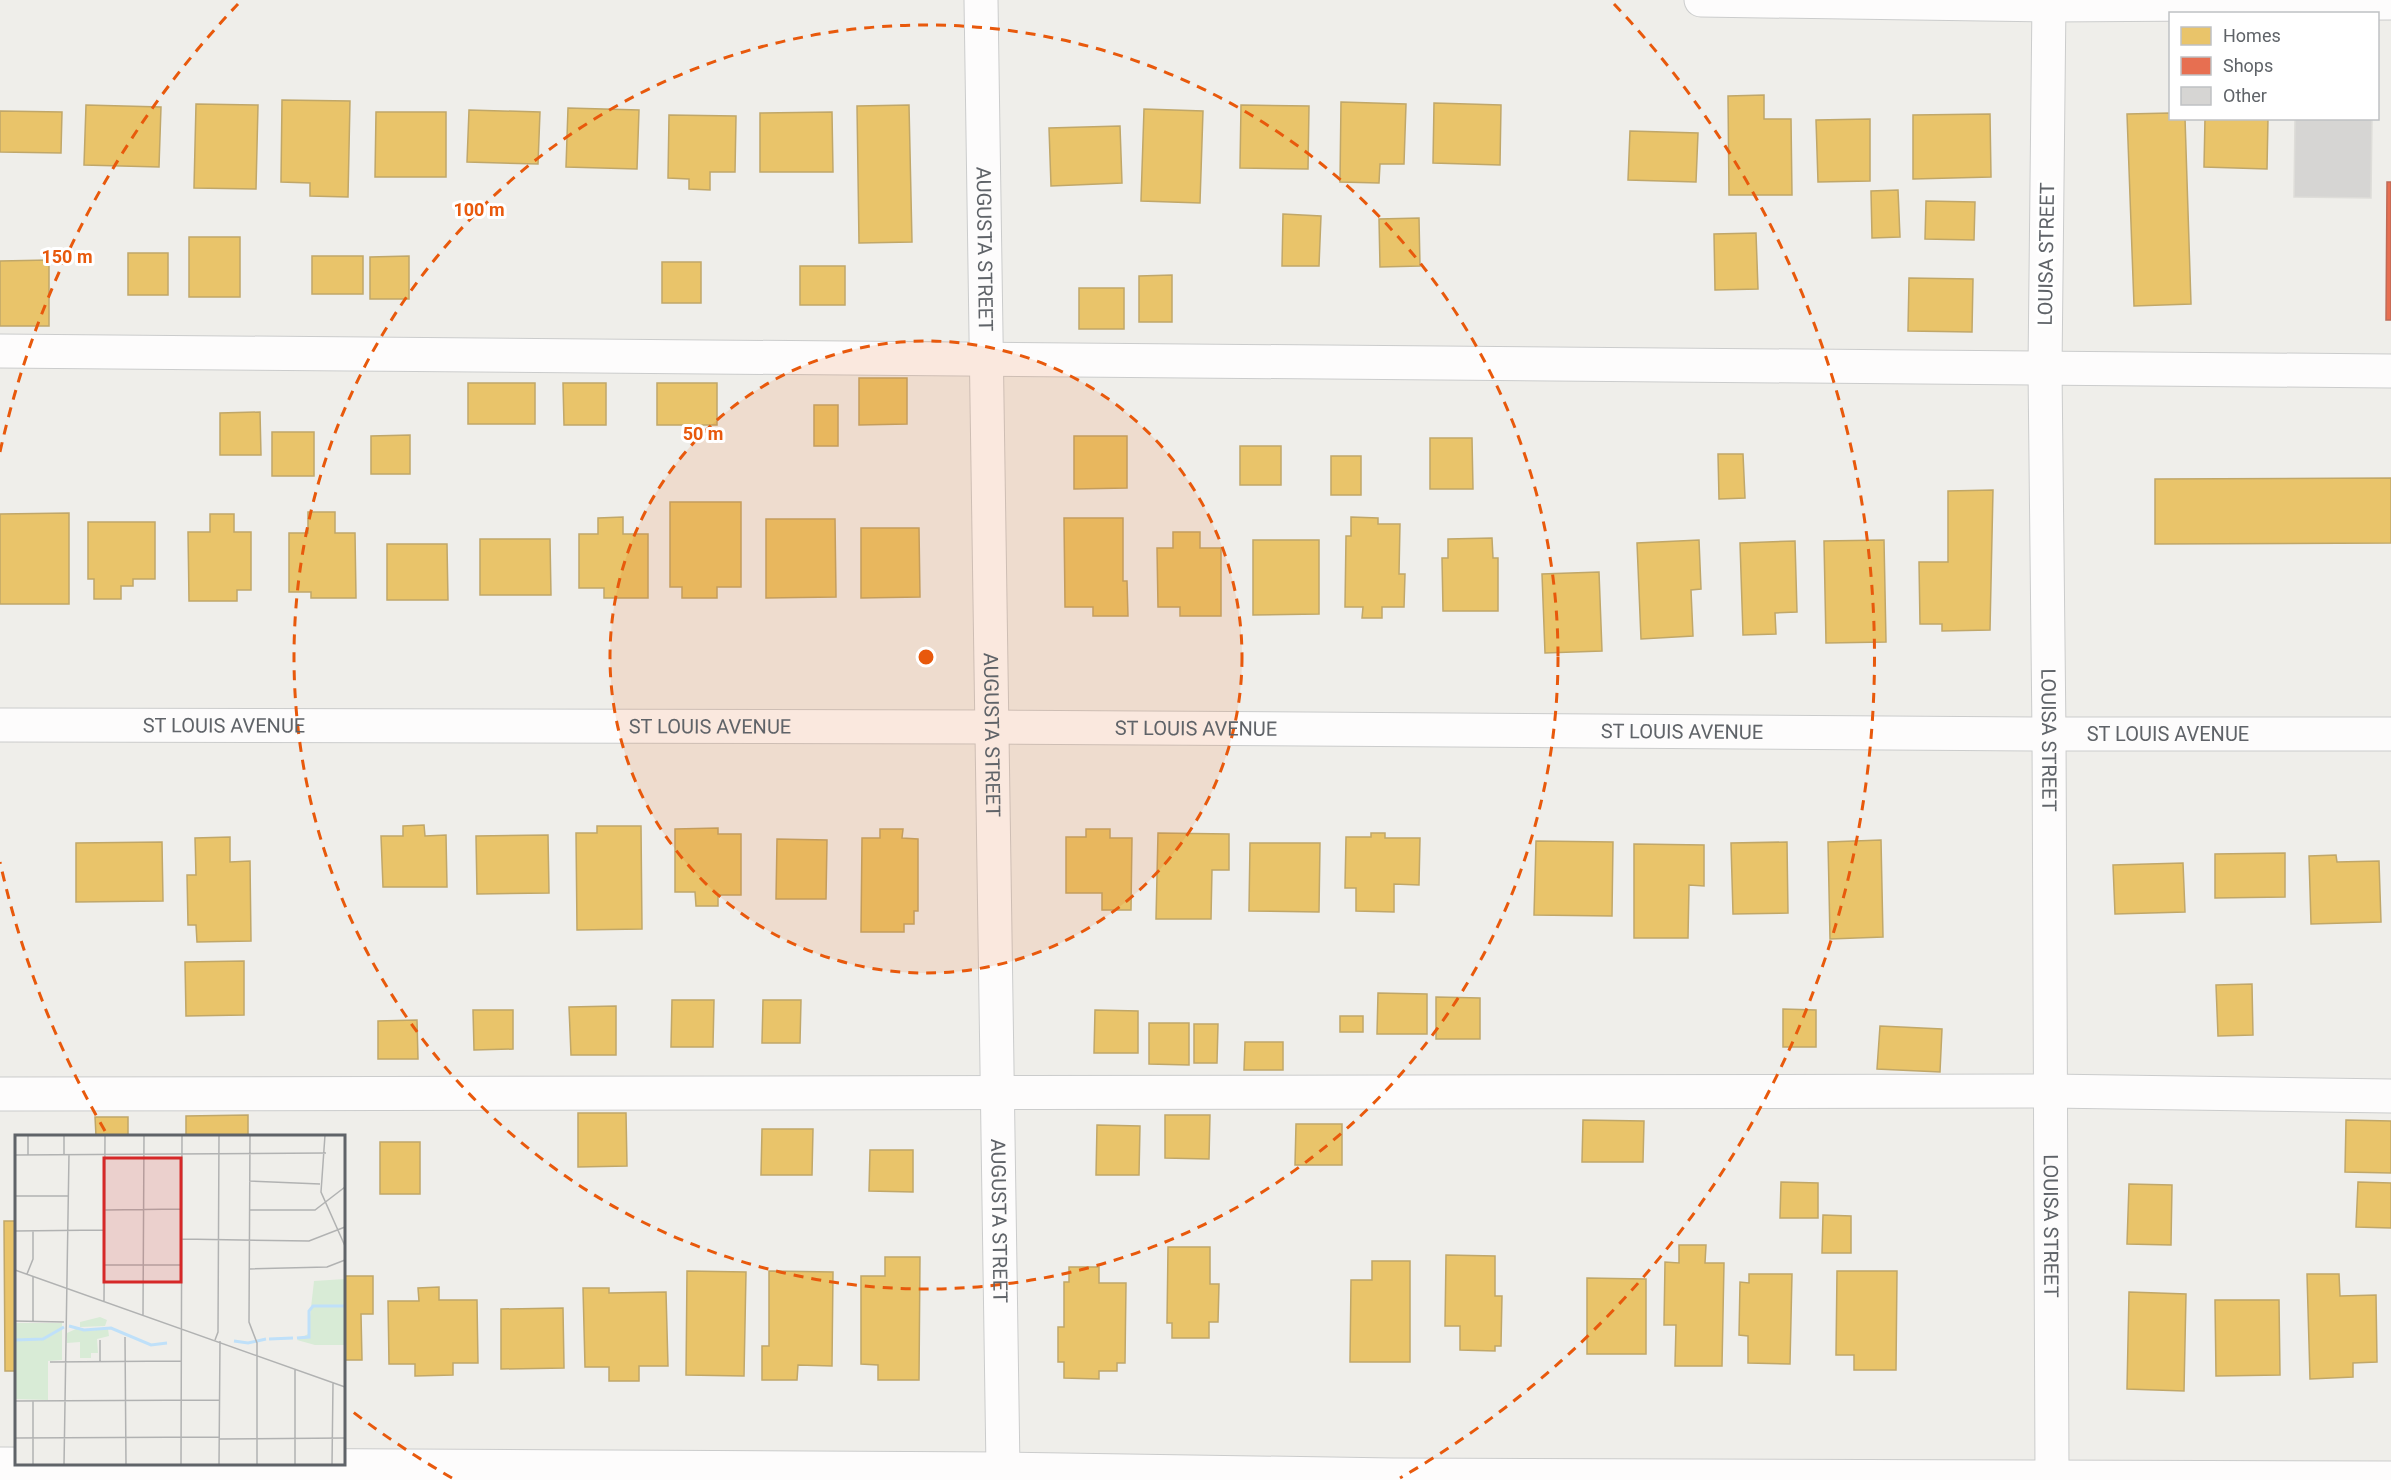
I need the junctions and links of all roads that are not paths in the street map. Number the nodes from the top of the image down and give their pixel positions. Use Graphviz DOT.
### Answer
graph roads {
  1 [pos="981,0"];
  2 [pos="1701,0"];
  3 [pos="1901,1"];
  4 [pos="2049,2"];
  5 [pos="2391,3"];
  6 [pos="0,351"];
  7 [pos="986,359"];
  8 [pos="2044,369"];
  9 [pos="2391,371"];
  10 [pos="0,725"];
  11 [pos="992,727"];
  12 [pos="2049,734"];
  13 [pos="2391,734"];
  14 [pos="997,1091"];
  15 [pos="2050,1091"];
  16 [pos="0,1094"];
  17 [pos="2391,1096"];
  18 [pos="0,1464"];
  19 [pos="15,1464"];
  20 [pos="201,1465"];
  21 [pos="1003,1469"];
  22 [pos="2386,1472"];
  23 [pos="2052,1475"];
  24 [pos="1393,1478"];
  1 -- 7 [label="street, AUGUSTA STREET"];
  2 -- 3 [label="street"];
  3 -- 4 [label="street"];
  4 -- 5 [label="street"];
  4 -- 8 [label="street, LOUISA STREET"];
  6 -- 7 [label="street"];
  7 -- 8 [label="street"];
  7 -- 11 [label="street, AUGUSTA STREET"];
  8 -- 9 [label="street"];
  8 -- 12 [label="street, LOUISA STREET"];
  10 -- 11 [label="street, ST LOUIS AVENUE"];
  11 -- 12 [label="street, ST LOUIS AVENUE"];
  11 -- 14 [label="street, AUGUSTA STREET"];
  12 -- 13 [label="street, ST LOUIS AVENUE"];
  12 -- 15 [label="street, LOUISA STREET"];
  14 -- 15 [label="street"];
  14 -- 16 [label="street"];
  14 -- 21 [label="street, AUGUSTA STREET"];
  15 -- 17 [label="street"];
  15 -- 23 [label="street, LOUISA STREET"];
  18 -- 19 [label="street"];
  20 -- 21 [label="street"];
  21 -- 24 [label="street"];
  22 -- 23 [label="street"];
  23 -- 24 [label="street"];
}
